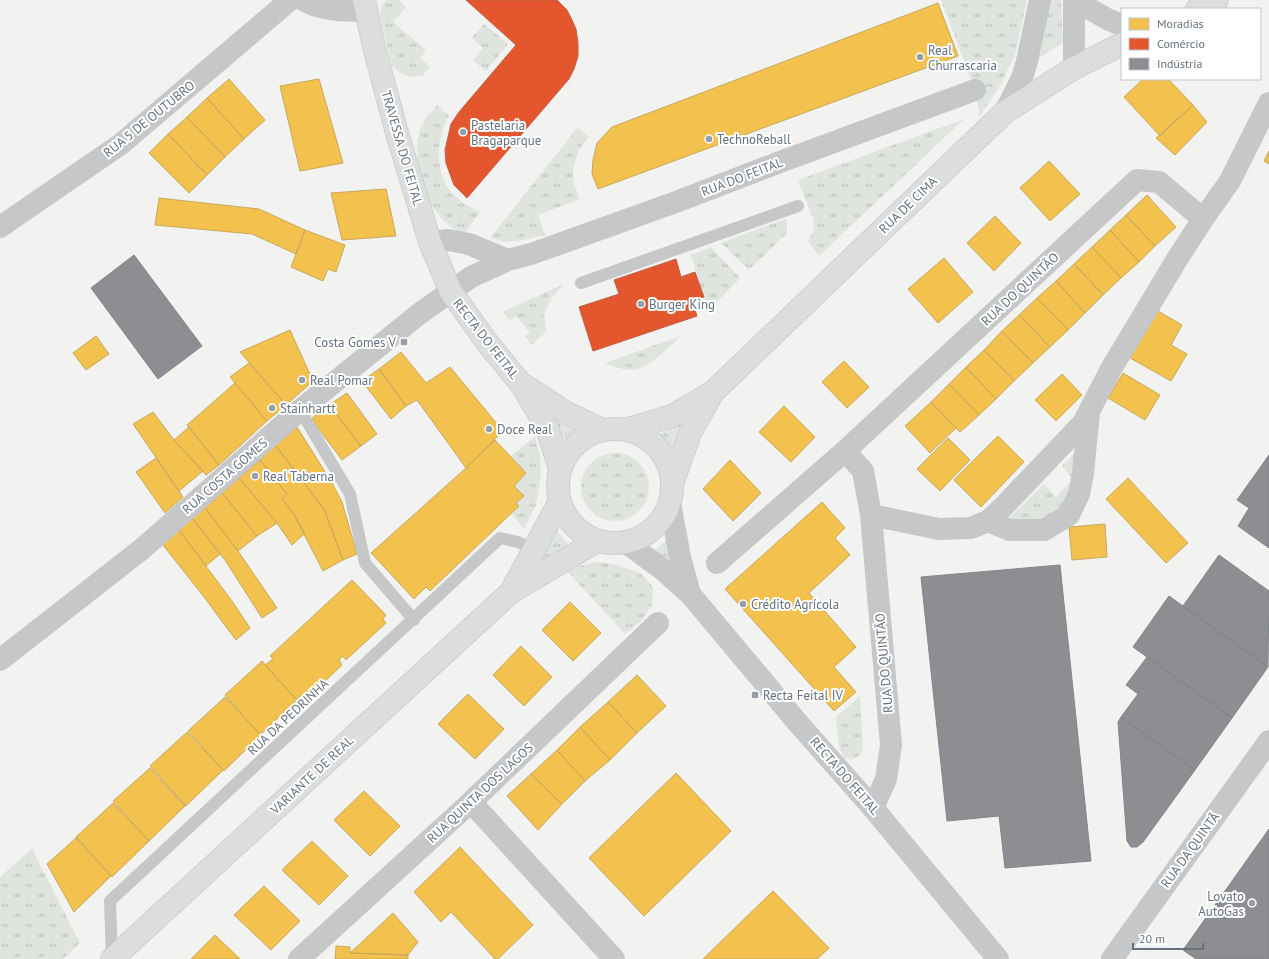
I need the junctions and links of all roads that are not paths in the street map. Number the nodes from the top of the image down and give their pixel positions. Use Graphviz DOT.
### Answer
graph roads {
  1 [pos="290,0"];
  2 [pos="303,0"];
  3 [pos="1040,0"];
  4 [pos="1074,0"];
  5 [pos="1217,0"];
  6 [pos="366,6"];
  7 [pos="1199,8"];
  8 [pos="1121,25"];
  9 [pos="1121,44"];
  10 [pos="1074,68"];
  11 [pos="975,90"];
  12 [pos="1269,103"];
  13 [pos="1005,112"];
  14 [pos="798,206"];
  15 [pos="1203,219"];
  16 [pos="0,227"];
  17 [pos="430,242"];
  18 [pos="508,260"];
  19 [pos="581,283"];
  20 [pos="451,292"];
  21 [pos="522,385"];
  22 [pos="713,392"];
  23 [pos="300,410"];
  24 [pos="1089,412"];
  25 [pos="600,429"];
  26 [pos="628,429"];
  27 [pos="845,451"];
  28 [pos="560,469"];
  29 [pos="671,493"];
  30 [pos="559,503"];
  31 [pos="871,515"];
  32 [pos="988,521"];
  33 [pos="597,541"];
  34 [pos="625,542"];
  35 [pos="534,550"];
  36 [pos="717,563"];
  37 [pos="511,592"];
  38 [pos="690,594"];
  39 [pos="414,620"];
  40 [pos="658,623"];
  41 [pos="0,660"];
  42 [pos="1269,742"];
  43 [pos="472,802"];
  44 [pos="873,808"];
  45 [pos="112,959"];
  46 [pos="299,959"];
  47 [pos="614,959"];
  48 [pos="998,959"];
  49 [pos="1112,959"];
  1 -- 16 [label="street, RUA 5 DE OUTUBRO"];
  2 -- 6 [label="street"];
  3 -- 13 [label="street"];
  4 -- 8 [label="street"];
  4 -- 10 [label="street"];
  5 -- 7 [label="main road"];
  6 -- 17 [label="main road, TRAVESSA DO FEITAL"];
  9 -- 10 [label="main road, RUA DE CIMA"];
  10 -- 13 [label="main road, RUA DE CIMA"];
  11 -- 18 [label="street, RUA DO FEITAL"];
  12 -- 15 [label="street"];
  13 -- 22 [label="main road, RUA DE CIMA"];
  14 -- 19 [label="lane"];
  15 -- 24 [label="street"];
  15 -- 27 [label="street, RUA DO QUINTÃO"];
  17 -- 18 [label="street"];
  17 -- 20 [label="main road, TRAVESSA DO FEITAL"];
  18 -- 20 [label="street, RUA DO FEITAL"];
  20 -- 21 [label="main road, RECTA DO FEITAL"];
  20 -- 23 [label="street, RUA COSTA GOMES"];
  21 -- 25 [label="main road, RECTA DO FEITAL"];
  21 -- 28 [label="main road, RECTA DO FEITAL"];
  22 -- 26 [label="main road, RUA DE CIMA"];
  22 -- 29 [label="main road, RUA DE CIMA"];
  23 -- 39 [label="lane"];
  23 -- 41 [label="street, RUA COSTA GOMES"];
  24 -- 32 [label="street"];
  24 -- 32 [label="street"];
  25 -- 26 [label="main road, RECTA DO FEITAL"];
  25 -- 28 [label="main road, RECTA DO FEITAL"];
  26 -- 29 [label="main road, RECTA DO FEITAL"];
  27 -- 31 [label="street, RUA DO QUINTÃO"];
  27 -- 36 [label="street, RUA DO QUINTÃO"];
  28 -- 30 [label="main road, RECTA DO FEITAL"];
  29 -- 34 [label="main road, RECTA DO FEITAL"];
  29 -- 38 [label="street, RECTA DO FEITAL"];
  30 -- 33 [label="main road, RECTA DO FEITAL"];
  30 -- 35 [label="main road, VARIANTE DE REAL"];
  31 -- 32 [label="street"];
  31 -- 44 [label="street, RUA DO QUINTÃO"];
  33 -- 34 [label="main road, RECTA DO FEITAL"];
  33 -- 37 [label="main road, VARIANTE DE REAL"];
  34 -- 38 [label="street, RECTA DO FEITAL"];
  35 -- 37 [label="main road, VARIANTE DE REAL"];
  35 -- 39 [label="lane, RUA DA PEDRINHA"];
  37 -- 45 [label="main road, VARIANTE DE REAL"];
  38 -- 44 [label="street, RECTA DO FEITAL"];
  39 -- 45 [label="lane, RUA DA PEDRINHA"];
  40 -- 43 [label="street, RUA QUINTA DOS LAGOS"];
  42 -- 49 [label="street, RUA DA QUINTÃ"];
  43 -- 46 [label="street, RUA QUINTA DOS LAGOS"];
  43 -- 47 [label="street"];
  44 -- 48 [label="street, RECTA DO FEITAL"];
}
